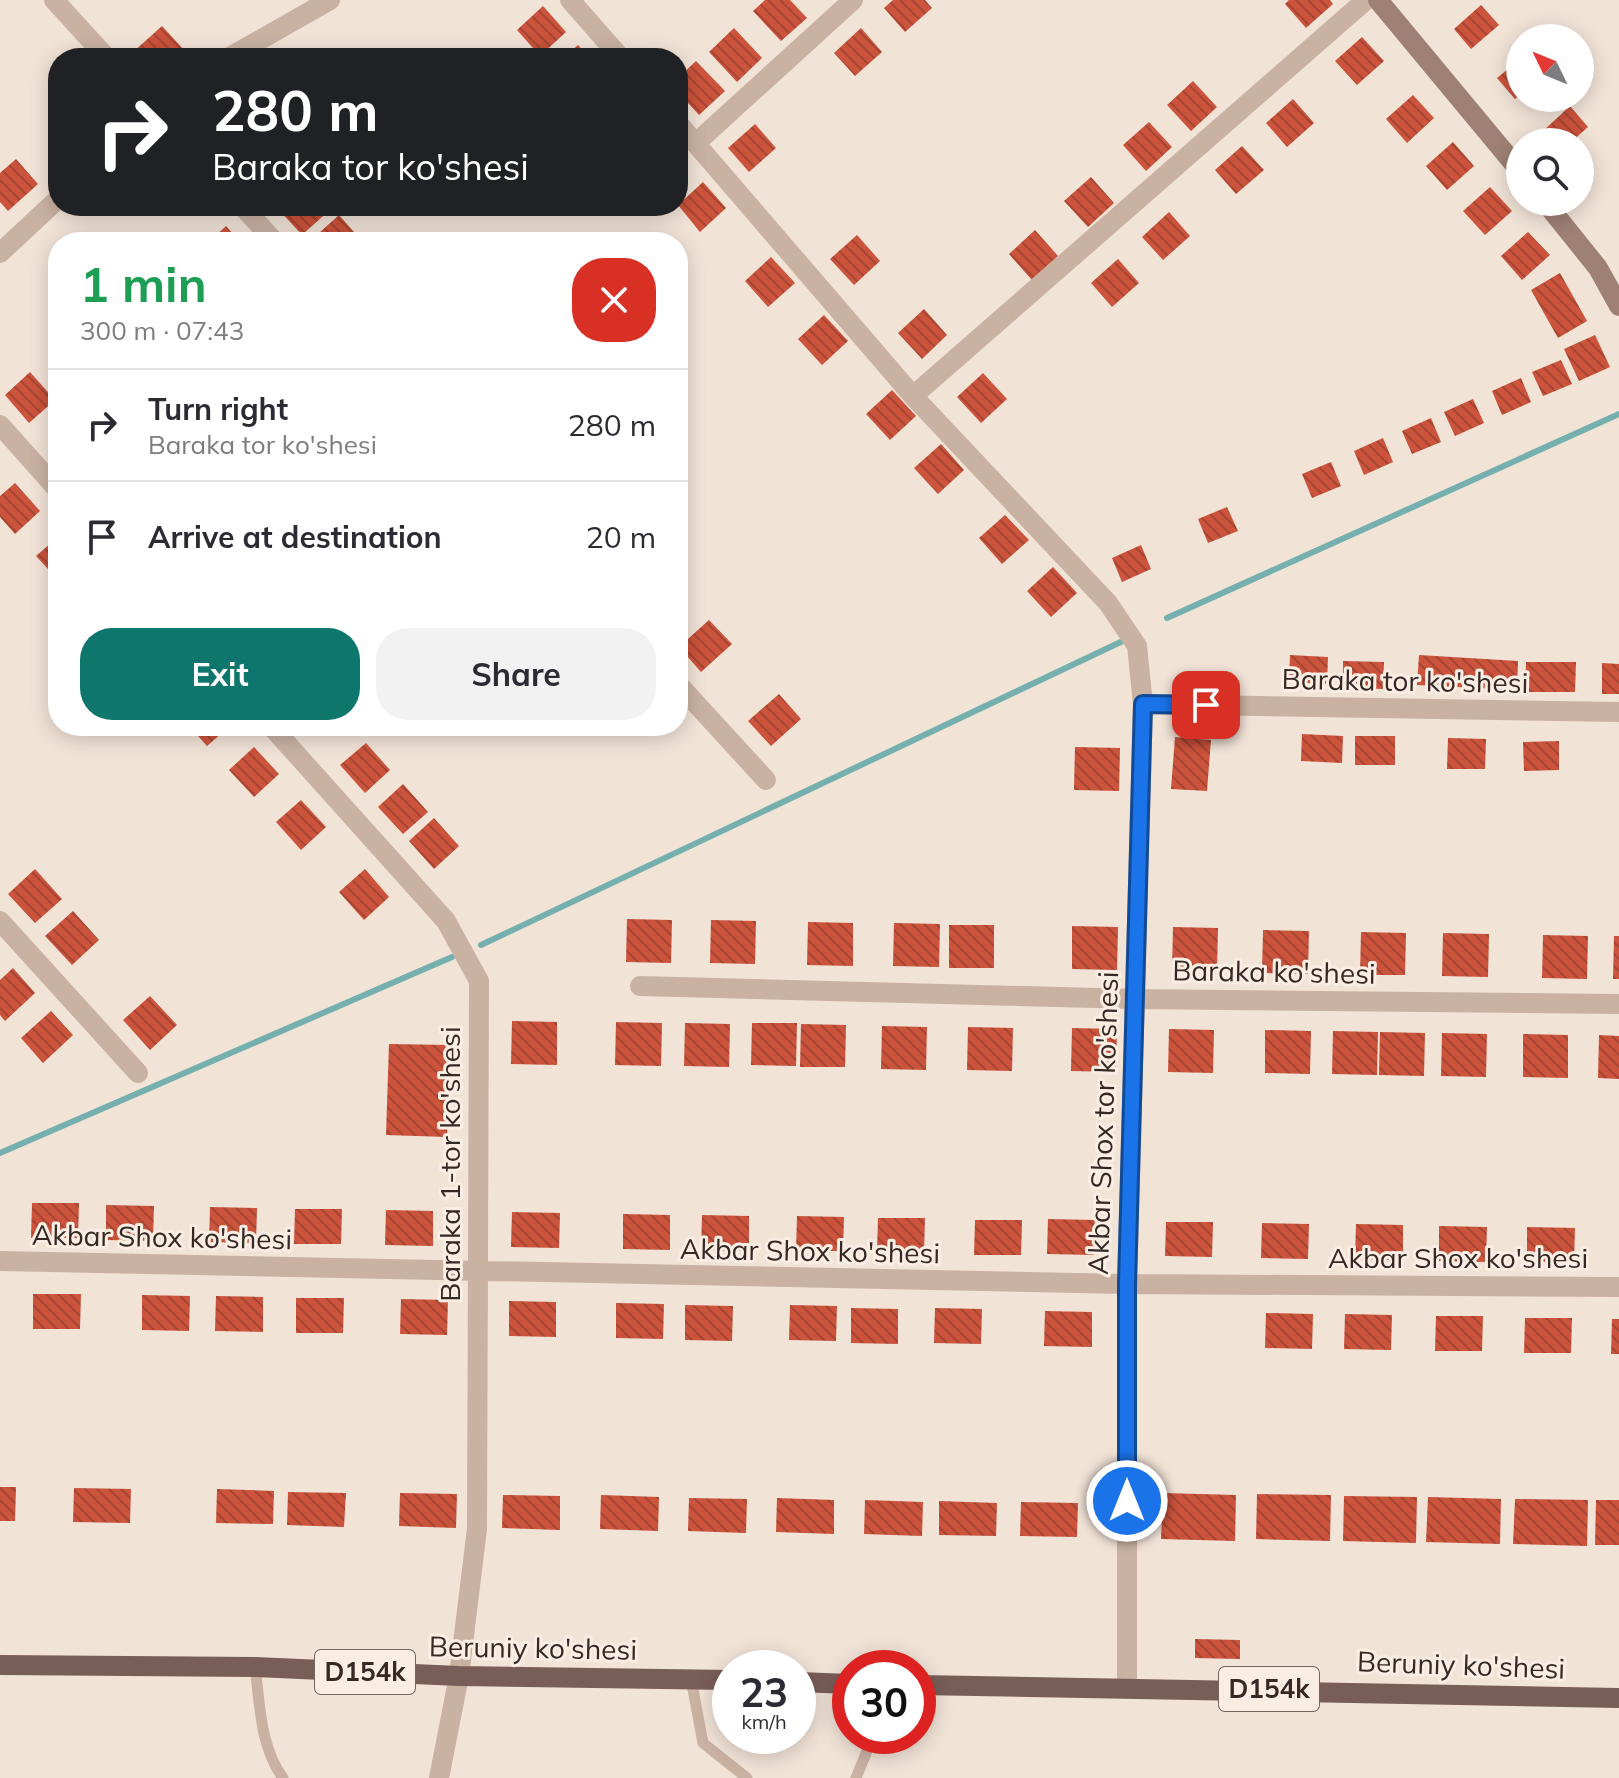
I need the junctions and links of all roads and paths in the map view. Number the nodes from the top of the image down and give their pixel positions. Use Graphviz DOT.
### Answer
graph roads {
  1 [pos="54,0"];
  2 [pos="330,0"];
  3 [pos="570,0"];
  4 [pos="853,0"];
  5 [pos="1366,0"];
  6 [pos="1378,0"];
  7 [pos="98,48"];
  8 [pos="246,48"];
  9 [pos="612,48"];
  10 [pos="688,134"];
  11 [pos="696,143"];
  12 [pos="1506,154"];
  13 [pos="48,208"];
  14 [pos="251,216"];
  15 [pos="1556,216"];
  16 [pos="266,232"];
  17 [pos="0,253"];
  18 [pos="1619,306"];
  19 [pos="913,396"];
  20 [pos="0,425"];
  21 [pos="48,479"];
  22 [pos="688,695"];
  23 [pos="1143,704"];
  24 [pos="1619,712"];
  25 [pos="280,736"];
  26 [pos="766,780"];
  27 [pos="0,921"];
  28 [pos="640,986"];
  29 [pos="1135,999"];
  30 [pos="1619,1004"];
  31 [pos="138,1073"];
  32 [pos="0,1261"];
  33 [pos="478,1273"];
  34 [pos="1127,1284"];
  35 [pos="1619,1287"];
  36 [pos="0,1665"];
  37 [pos="255,1667"];
  38 [pos="459,1676"];
  39 [pos="691,1679"];
  40 [pos="712,1680"];
  41 [pos="936,1685"];
  42 [pos="1127,1687"];
  43 [pos="1619,1698"];
  44 [pos="446,1750"];
  45 [pos="866,1754"];
  46 [pos="283,1778"];
  47 [pos="427,1778"];
  48 [pos="439,1778"];
  49 [pos="747,1778"];
  50 [pos="856,1778"];
  1 -- 7 [label="street"];
  2 -- 8 [label="street"];
  3 -- 9 [label="street"];
  4 -- 11 [label="street"];
  5 -- 19 [label="street"];
  6 -- 12 [label="street"];
  10 -- 11 [label="street, Akbar Shox tor ko'shesi"];
  11 -- 19 [label="street, Akbar Shox tor ko'shesi"];
  13 -- 17 [label="street"];
  14 -- 16 [label="street"];
  15 -- 18 [label="street"];
  19 -- 23 [label="street, Akbar Shox tor ko'shesi"];
  20 -- 21 [label="street"];
  22 -- 26 [label="street"];
  23 -- 24 [label="street, Baraka tor ko'shesi"];
  23 -- 29 [label="street, Akbar Shox tor ko'shesi"];
  25 -- 33 [label="street, Baraka 1-tor ko'shesi"];
  27 -- 31 [label="street"];
  28 -- 29 [label="street, Baraka ko'shesi"];
  29 -- 30 [label="street, Baraka ko'shesi"];
  29 -- 34 [label="street, Akbar Shox tor ko'shesi"];
  32 -- 33 [label="street, Akbar Shox ko'shesi"];
  33 -- 34 [label="street, Akbar Shox ko'shesi"];
  33 -- 38 [label="street, Baraka 1-tor ko'shesi"];
  34 -- 35 [label="street, Akbar Shox ko'shesi"];
  34 -- 42 [label="street, Akbar Shox tor ko'shesi"];
  36 -- 37 [label="main road, Beruniy ko'shesi / D154k"];
  37 -- 38 [label="main road, Beruniy ko'shesi / D154k"];
  37 -- 46 [label="lane"];
  38 -- 39 [label="main road, Beruniy ko'shesi / D154k"];
  38 -- 44 [label="street, Baraka 1-tor ko'shesi"];
  39 -- 40 [label="main road, Beruniy ko'shesi / D154k"];
  39 -- 49 [label="lane"];
  41 -- 42 [label="main road, Beruniy ko'shesi / D154k"];
  42 -- 43 [label="main road, Beruniy ko'shesi / D154k"];
  44 -- 47 [label="lane"];
  44 -- 48 [label="street, Baraka 1-tor ko'shesi"];
  45 -- 50 [label="lane"];
}
